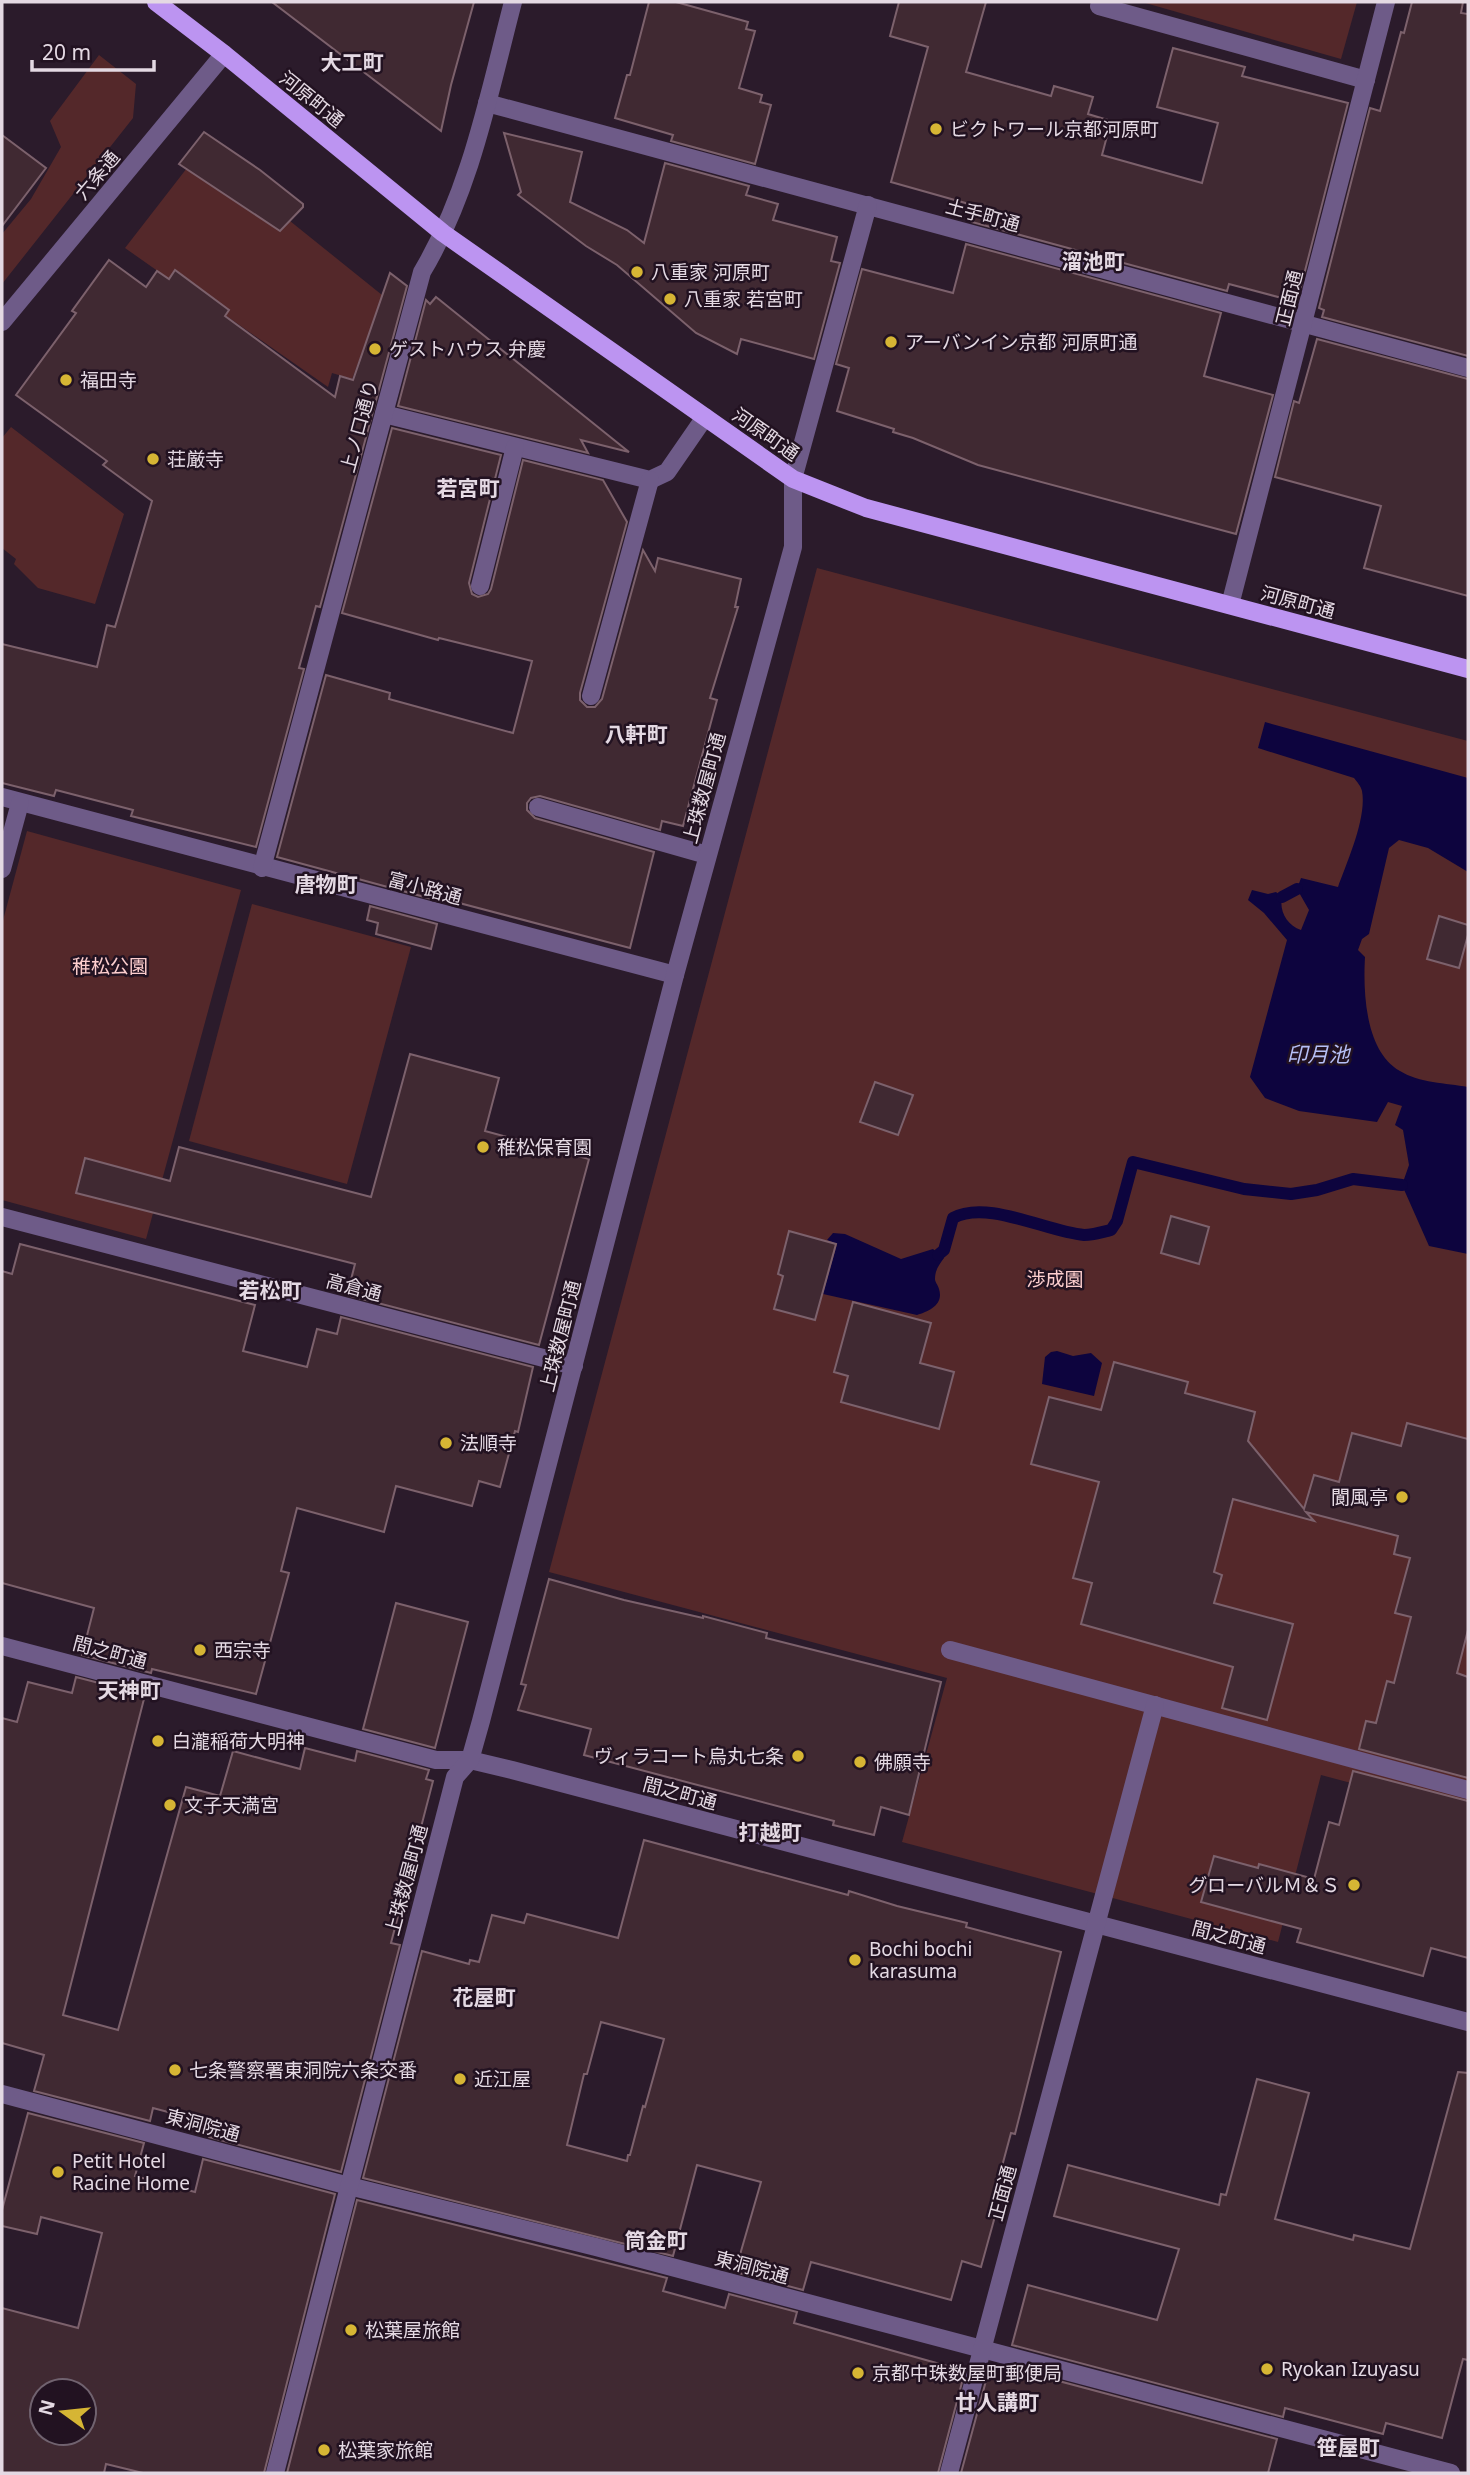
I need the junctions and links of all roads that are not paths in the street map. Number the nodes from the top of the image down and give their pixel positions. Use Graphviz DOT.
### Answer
graph roads {
  1 [pos="156,2"];
  2 [pos="513,2"];
  3 [pos="1101,2"];
  4 [pos="1386,2"];
  5 [pos="223,54"];
  6 [pos="1366,80"];
  7 [pos="486,103"];
  8 [pos="868,205"];
  9 [pos="443,233"];
  10 [pos="2,323"];
  11 [pos="1304,324"];
  12 [pos="1468,368"];
  13 [pos="384,414"];
  14 [pos="705,417"];
  15 [pos="515,447"];
  16 [pos="793,479"];
  17 [pos="650,480"];
  18 [pos="480,586"];
  19 [pos="1230,605"];
  20 [pos="1468,669"];
  21 [pos="591,696"];
  22 [pos="2,797"];
  23 [pos="20,803"];
  24 [pos="538,807"];
  25 [pos="707,855"];
  26 [pos="262,868"];
  27 [pos="2,869"];
  28 [pos="675,975"];
  29 [pos="2,1217"];
  30 [pos="574,1366"];
  31 [pos="2,1646"];
  32 [pos="950,1650"];
  33 [pos="1155,1705"];
  34 [pos="470,1759"];
  35 [pos="1468,1790"];
  36 [pos="1096,1924"];
  37 [pos="1468,2022"];
  38 [pos="2,2094"];
  39 [pos="349,2186"];
  40 [pos="983,2349"];
  41 [pos="275,2473"];
  42 [pos="949,2473"];
  43 [pos="1451,2473"];
  1 -- 5 [label="main road, 河原町通"];
  2 -- 7 [label="street, 上ノ口通り"];
  3 -- 6 [label="street"];
  4 -- 6 [label="street, 正面通"];
  5 -- 9 [label="main road, 河原町通"];
  5 -- 10 [label="street, 六条通"];
  6 -- 11 [label="street, 正面通"];
  7 -- 8 [label="street, 土手町通"];
  7 -- 9 [label="street, 上ノ口通り"];
  8 -- 11 [label="street, 土手町通"];
  8 -- 16 [label="street, 上珠数屋町通"];
  9 -- 13 [label="street, 上ノ口通り"];
  9 -- 14 [label="main road, 河原町通"];
  11 -- 12 [label="street, 土手町通"];
  11 -- 19 [label="street, 正面通"];
  13 -- 15 [label="street"];
  13 -- 26 [label="street, 上ノ口通り"];
  14 -- 16 [label="main road, 河原町通"];
  14 -- 17 [label="street"];
  15 -- 17 [label="street"];
  15 -- 18 [label="street"];
  16 -- 19 [label="main road, 河原町通"];
  16 -- 25 [label="street, 上珠数屋町通"];
  17 -- 21 [label="street"];
  19 -- 20 [label="main road, 河原町通"];
  22 -- 23 [label="street, 富小路通"];
  23 -- 26 [label="street, 富小路通"];
  23 -- 27 [label="street"];
  24 -- 25 [label="street"];
  25 -- 28 [label="street, 上珠数屋町通"];
  26 -- 28 [label="street, 富小路通"];
  28 -- 30 [label="street, 上珠数屋町通"];
  29 -- 30 [label="street, 高倉通"];
  30 -- 34 [label="street, 上珠数屋町通"];
  31 -- 34 [label="street, 間之町通"];
  32 -- 33 [label="street"];
  33 -- 35 [label="street"];
  33 -- 36 [label="street, 正面通"];
  34 -- 36 [label="street, 間之町通"];
  34 -- 39 [label="street, 上珠数屋町通"];
  36 -- 37 [label="street, 間之町通"];
  36 -- 40 [label="street, 正面通"];
  38 -- 39 [label="street, 東洞院通"];
  39 -- 40 [label="street, 東洞院通"];
  39 -- 41 [label="street, 上珠数屋町通"];
  40 -- 42 [label="street, 正面通"];
  40 -- 43 [label="street, 東洞院通"];
}
